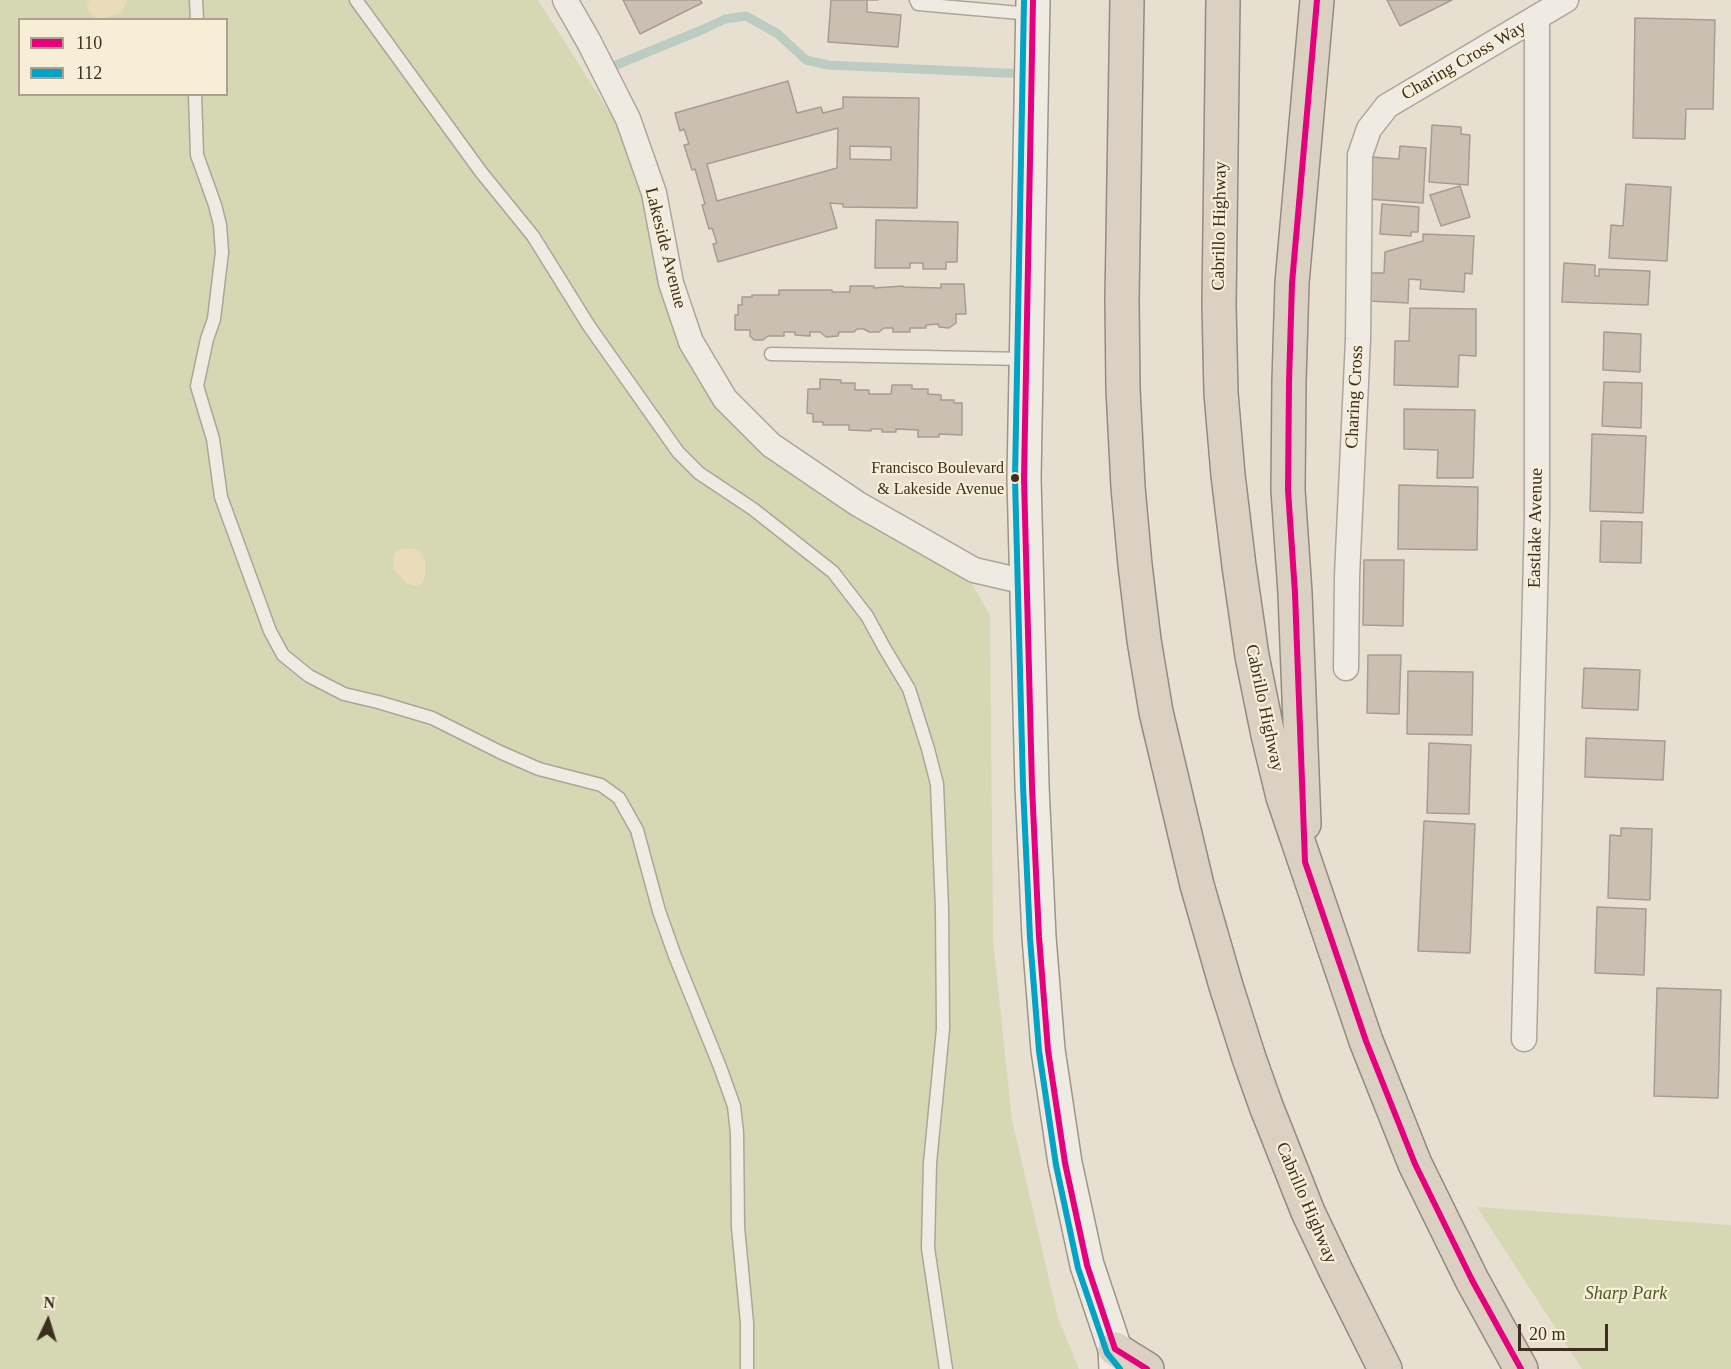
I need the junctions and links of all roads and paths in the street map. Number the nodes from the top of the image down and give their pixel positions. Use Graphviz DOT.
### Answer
graph roads {
  1 [pos="196,0"];
  2 [pos="356,0"];
  3 [pos="565,0"];
  4 [pos="916,0"];
  5 [pos="1126,0"];
  6 [pos="1223,0"];
  7 [pos="1317,0"];
  8 [pos="1566,0"];
  9 [pos="1032,7"];
  10 [pos="197,18"];
  11 [pos="1537,18"];
  12 [pos="195,96"];
  13 [pos="1369,129"];
  14 [pos="771,354"];
  15 [pos="1026,359"];
  16 [pos="1026,582"];
  17 [pos="1346,668"];
  18 [pos="1305,862"];
  19 [pos="1524,1039"];
  20 [pos="1121,1362"];
  21 [pos="747,1369"];
  22 [pos="946,1369"];
  23 [pos="1147,1369"];
  24 [pos="1385,1369"];
  25 [pos="1521,1369"];
  1 -- 10 [label="lane"];
  2 -- 22 [label="lane"];
  3 -- 16 [label="street, Lakeside Avenue"];
  4 -- 9 [label="lane"];
  5 -- 24 [label="highway, Cabrillo Highway"];
  6 -- 18 [label="highway, Cabrillo Highway"];
  7 -- 18 [label="highway"];
  8 -- 11 [label="street, Charing Cross Way"];
  9 -- 15 [label="street"];
  11 -- 13 [label="street, Charing Cross Way"];
  11 -- 19 [label="street, Eastlake Avenue"];
  12 -- 21 [label="lane"];
  13 -- 17 [label="street, Charing Cross"];
  14 -- 15 [label="lane"];
  15 -- 16 [label="street"];
  16 -- 20 [label="street"];
  18 -- 25 [label="highway, Cabrillo Highway"];
  20 -- 23 [label="highway"];
}
